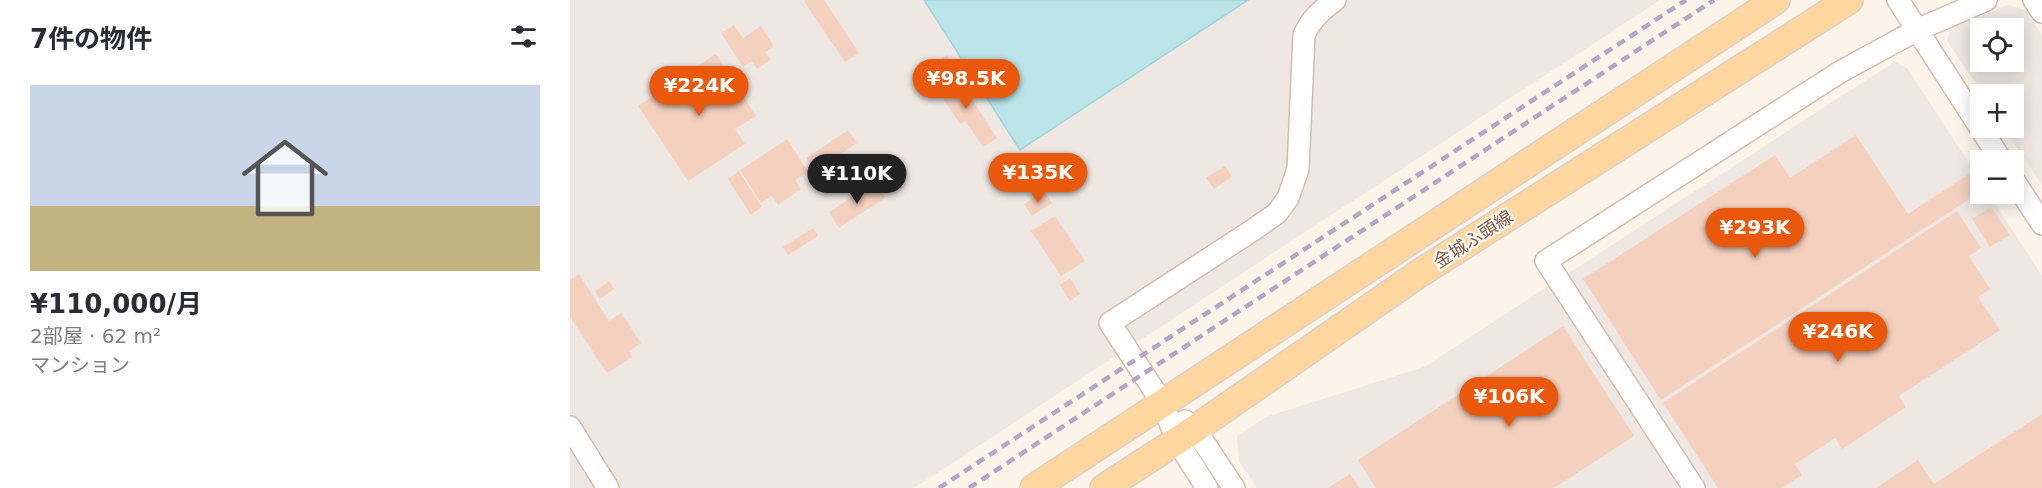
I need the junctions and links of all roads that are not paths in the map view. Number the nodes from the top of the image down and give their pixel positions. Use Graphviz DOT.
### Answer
graph roads {
  1 [pos="1335,0"];
  2 [pos="1776,0"];
  3 [pos="1849,0"];
  4 [pos="1898,0"];
  5 [pos="1986,0"];
  6 [pos="2034,0"];
  7 [pos="2042,12"];
  8 [pos="1917,30"];
  9 [pos="1995,150"];
  10 [pos="2024,196"];
  11 [pos="2042,224"];
  12 [pos="1163,404"];
  13 [pos="570,427"];
  14 [pos="1186,435"];
  15 [pos="608,488"];
  16 [pos="1034,488"];
  17 [pos="1104,488"];
  18 [pos="1207,488"];
  19 [pos="1234,488"];
  20 [pos="1694,488"];
  1 -- 12 [label="street"];
  2 -- 12 [label="main road, 金城ふ頭線"];
  3 -- 14 [label="main road, 金城ふ頭線"];
  4 -- 8 [label="street"];
  5 -- 8 [label="street"];
  6 -- 7 [label="street"];
  8 -- 9 [label="street"];
  8 -- 20 [label="street"];
  10 -- 11 [label="street"];
  12 -- 14 [label="street"];
  12 -- 16 [label="main road, 金城ふ頭線"];
  13 -- 15 [label="street"];
  14 -- 17 [label="main road, 金城ふ頭線"];
  14 -- 18 [label="street"];
  14 -- 19 [label="street"];
}
